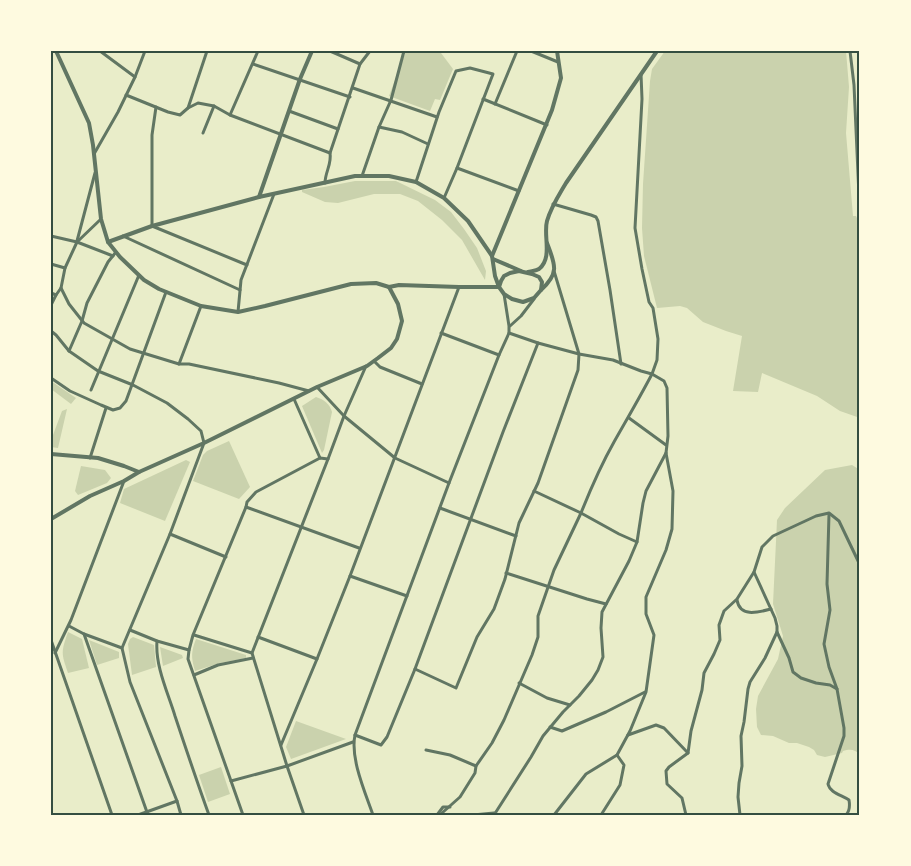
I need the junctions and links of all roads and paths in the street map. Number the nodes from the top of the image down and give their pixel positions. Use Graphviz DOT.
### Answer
graph roads {
  1 [pos="56,51"];
  2 [pos="100,51"];
  3 [pos="145,51"];
  4 [pos="207,51"];
  5 [pos="258,51"];
  6 [pos="312,51"];
  7 [pos="330,51"];
  8 [pos="370,51"];
  9 [pos="404,51"];
  10 [pos="517,51"];
  11 [pos="531,51"];
  12 [pos="557,51"];
  13 [pos="657,51"];
  14 [pos="850,51"];
  15 [pos="558,62"];
  16 [pos="253,64"];
  17 [pos="360,64"];
  18 [pos="641,74"];
  19 [pos="135,77"];
  20 [pos="300,80"];
  21 [pos="854,85"];
  22 [pos="860,85"];
  23 [pos="353,88"];
  24 [pos="126,95"];
  25 [pos="350,96"];
  26 [pos="483,99"];
  27 [pos="391,100"];
  28 [pos="496,104"];
  29 [pos="214,106"];
  30 [pos="156,108"];
  31 [pos="188,108"];
  32 [pos="289,111"];
  33 [pos="230,114"];
  34 [pos="437,117"];
  35 [pos="547,125"];
  36 [pos="379,127"];
  37 [pos="338,129"];
  38 [pos="203,133"];
  39 [pos="281,135"];
  40 [pos="428,144"];
  41 [pos="858,150"];
  42 [pos="330,153"];
  43 [pos="94,154"];
  44 [pos="456,168"];
  45 [pos="96,171"];
  46 [pos="362,176"];
  47 [pos="325,182"];
  48 [pos="416,182"];
  49 [pos="520,191"];
  50 [pos="274,194"];
  51 [pos="259,197"];
  52 [pos="444,198"];
  53 [pos="553,204"];
  54 [pos="101,218"];
  55 [pos="860,218"];
  56 [pos="152,226"];
  57 [pos="51,236"];
  58 [pos="123,236"];
  59 [pos="547,241"];
  60 [pos="77,242"];
  61 [pos="108,242"];
  62 [pos="114,254"];
  63 [pos="493,257"];
  64 [pos="51,264"];
  65 [pos="247,264"];
  66 [pos="65,268"];
  67 [pos="554,271"];
  68 [pos="525,273"];
  69 [pos="139,275"];
  70 [pos="389,287"];
  71 [pos="459,287"];
  72 [pos="499,287"];
  73 [pos="61,288"];
  74 [pos="240,290"];
  75 [pos="541,290"];
  76 [pos="166,292"];
  77 [pos="51,293"];
  78 [pos="504,294"];
  79 [pos="56,295"];
  80 [pos="534,298"];
  81 [pos="51,305"];
  82 [pos="201,306"];
  83 [pos="238,312"];
  84 [pos="82,321"];
  85 [pos="509,326"];
  86 [pos="51,331"];
  87 [pos="441,333"];
  88 [pos="509,333"];
  89 [pos="112,339"];
  90 [pos="538,343"];
  91 [pos="69,352"];
  92 [pos="144,354"];
  93 [pos="499,354"];
  94 [pos="579,354"];
  95 [pos="374,361"];
  96 [pos="178,364"];
  97 [pos="621,364"];
  98 [pos="366,366"];
  99 [pos="98,371"];
  100 [pos="652,374"];
  101 [pos="51,378"];
  102 [pos="422,384"];
  103 [pos="132,385"];
  104 [pos="317,387"];
  105 [pos="91,390"];
  106 [pos="309,391"];
  107 [pos="294,399"];
  108 [pos="106,408"];
  109 [pos="344,416"];
  110 [pos="629,418"];
  111 [pos="204,443"];
  112 [pos="666,446"];
  113 [pos="666,453"];
  114 [pos="51,454"];
  115 [pos="90,458"];
  116 [pos="320,458"];
  117 [pos="395,458"];
  118 [pos="328,459"];
  119 [pos="139,472"];
  120 [pos="124,481"];
  121 [pos="449,483"];
  122 [pos="534,491"];
  123 [pos="246,507"];
  124 [pos="440,508"];
  125 [pos="581,512"];
  126 [pos="829,513"];
  127 [pos="51,519"];
  128 [pos="470,519"];
  129 [pos="302,528"];
  130 [pos="170,534"];
  131 [pos="516,536"];
  132 [pos="637,542"];
  133 [pos="359,548"];
  134 [pos="226,556"];
  135 [pos="860,565"];
  136 [pos="754,572"];
  137 [pos="506,573"];
  138 [pos="350,576"];
  139 [pos="548,587"];
  140 [pos="407,596"];
  141 [pos="737,599"];
  142 [pos="606,604"];
  143 [pos="771,609"];
  144 [pos="68,626"];
  145 [pos="130,630"];
  146 [pos="777,632"];
  147 [pos="84,634"];
  148 [pos="194,635"];
  149 [pos="258,637"];
  150 [pos="51,640"];
  151 [pos="157,641"];
  152 [pos="122,648"];
  153 [pos="189,650"];
  154 [pos="55,653"];
  155 [pos="253,656"];
  156 [pos="317,659"];
  157 [pos="415,670"];
  158 [pos="194,675"];
  159 [pos="520,684"];
  160 [pos="838,690"];
  161 [pos="646,692"];
  162 [pos="570,705"];
  163 [pos="550,728"];
  164 [pos="355,735"];
  165 [pos="628,736"];
  166 [pos="353,742"];
  167 [pos="281,745"];
  168 [pos="426,750"];
  169 [pos="688,753"];
  170 [pos="617,755"];
  171 [pos="287,766"];
  172 [pos="476,766"];
  173 [pos="232,781"];
  174 [pos="177,801"];
  175 [pos="450,807"];
  176 [pos="148,813"];
  177 [pos="494,814"];
  178 [pos="112,815"];
  179 [pos="138,815"];
  180 [pos="181,815"];
  181 [pos="209,815"];
  182 [pos="243,815"];
  183 [pos="304,815"];
  184 [pos="372,815"];
  185 [pos="437,815"];
  186 [pos="441,815"];
  187 [pos="473,815"];
  188 [pos="554,815"];
  189 [pos="601,815"];
  190 [pos="686,815"];
  191 [pos="740,815"];
  192 [pos="846,815"];
  1 -- 43 [label="street"];
  2 -- 19 [label="street"];
  3 -- 19 [label="street"];
  4 -- 31 [label="street"];
  5 -- 16 [label="street"];
  6 -- 20 [label="street"];
  7 -- 17 [label="street"];
  8 -- 17 [label="street"];
  9 -- 27 [label="street"];
  10 -- 28 [label="street"];
  11 -- 15 [label="street"];
  12 -- 15 [label="street"];
  13 -- 18 [label="street"];
  14 -- 21 [label="street"];
  15 -- 35 [label="street"];
  16 -- 20 [label="street"];
  16 -- 33 [label="street"];
  17 -- 23 [label="street"];
  18 -- 53 [label="street"];
  18 -- 100 [label="street"];
  19 -- 24 [label="street"];
  20 -- 25 [label="street"];
  20 -- 32 [label="street"];
  21 -- 22 [label="street"];
  21 -- 41 [label="street"];
  23 -- 25 [label="street"];
  23 -- 27 [label="street"];
  24 -- 30 [label="street"];
  24 -- 43 [label="street"];
  25 -- 37 [label="street"];
  26 -- 28 [label="street"];
  26 -- 34 [label="street"];
  26 -- 44 [label="street"];
  27 -- 34 [label="street"];
  27 -- 36 [label="street"];
  28 -- 35 [label="street"];
  29 -- 31 [label="street"];
  29 -- 33 [label="street"];
  29 -- 38 [label="street"];
  30 -- 31 [label="street"];
  30 -- 56 [label="street"];
  32 -- 37 [label="street"];
  32 -- 39 [label="street"];
  33 -- 39 [label="street"];
  34 -- 40 [label="street"];
  35 -- 49 [label="street"];
  36 -- 40 [label="street"];
  36 -- 46 [label="street"];
  37 -- 42 [label="street"];
  39 -- 42 [label="street"];
  39 -- 51 [label="street"];
  40 -- 48 [label="street"];
  41 -- 55 [label="street"];
  42 -- 47 [label="street"];
  43 -- 45 [label="street"];
  44 -- 49 [label="street"];
  44 -- 52 [label="street"];
  45 -- 54 [label="street"];
  45 -- 60 [label="street"];
  46 -- 47 [label="street"];
  46 -- 48 [label="street"];
  47 -- 50 [label="street"];
  48 -- 52 [label="street"];
  49 -- 63 [label="street"];
  50 -- 51 [label="street"];
  50 -- 65 [label="street"];
  51 -- 56 [label="street"];
  52 -- 63 [label="street"];
  53 -- 59 [label="street"];
  53 -- 97 [label="street"];
  54 -- 60 [label="street"];
  54 -- 61 [label="street"];
  56 -- 58 [label="street"];
  56 -- 65 [label="street"];
  57 -- 60 [label="street"];
  58 -- 61 [label="street"];
  58 -- 74 [label="street"];
  59 -- 67 [label="street"];
  59 -- 68 [label="street"];
  60 -- 62 [label="street"];
  60 -- 66 [label="street"];
  61 -- 62 [label="street"];
  62 -- 69 [label="street"];
  62 -- 84 [label="street"];
  63 -- 68 [label="street"];
  63 -- 72 [label="street"];
  64 -- 66 [label="street"];
  65 -- 74 [label="street"];
  66 -- 73 [label="street"];
  67 -- 75 [label="street"];
  67 -- 94 [label="street"];
  68 -- 72 [label="street"];
  68 -- 75 [label="street"];
  69 -- 76 [label="street"];
  69 -- 89 [label="street"];
  70 -- 71 [label="street"];
  70 -- 83 [label="street"];
  70 -- 95 [label="street"];
  71 -- 72 [label="street"];
  71 -- 87 [label="street"];
  72 -- 78 [label="street"];
  73 -- 79 [label="street"];
  73 -- 84 [label="street"];
  74 -- 83 [label="street"];
  75 -- 80 [label="street"];
  76 -- 82 [label="street"];
  76 -- 92 [label="street"];
  77 -- 79 [label="street"];
  78 -- 80 [label="street"];
  78 -- 85 [label="street"];
  79 -- 81 [label="street"];
  80 -- 85 [label="street"];
  82 -- 83 [label="street"];
  82 -- 96 [label="street"];
  84 -- 89 [label="street"];
  84 -- 91 [label="street"];
  85 -- 88 [label="street"];
  86 -- 91 [label="street"];
  87 -- 93 [label="street"];
  87 -- 102 [label="street"];
  88 -- 90 [label="street"];
  88 -- 93 [label="street"];
  89 -- 92 [label="street"];
  89 -- 99 [label="street"];
  90 -- 94 [label="street"];
  90 -- 128 [label="street"];
  91 -- 99 [label="street"];
  92 -- 96 [label="street"];
  92 -- 103 [label="street"];
  93 -- 121 [label="street"];
  94 -- 97 [label="street"];
  94 -- 122 [label="street"];
  95 -- 98 [label="street"];
  95 -- 102 [label="street"];
  96 -- 106 [label="street"];
  97 -- 100 [label="street"];
  98 -- 104 [label="street"];
  98 -- 109 [label="street"];
  99 -- 103 [label="street"];
  99 -- 105 [label="street"];
  100 -- 110 [label="street"];
  100 -- 112 [label="street"];
  101 -- 108 [label="street"];
  102 -- 117 [label="street"];
  103 -- 108 [label="street"];
  103 -- 111 [label="street"];
  104 -- 106 [label="street"];
  104 -- 109 [label="street"];
  106 -- 107 [label="street"];
  107 -- 111 [label="street"];
  107 -- 116 [label="street"];
  108 -- 115 [label="street"];
  109 -- 117 [label="street"];
  109 -- 118 [label="street"];
  110 -- 112 [label="street"];
  110 -- 125 [label="street"];
  111 -- 119 [label="street"];
  111 -- 130 [label="street"];
  112 -- 113 [label="street"];
  113 -- 132 [label="street"];
  113 -- 161 [label="street"];
  114 -- 115 [label="street"];
  115 -- 119 [label="street"];
  116 -- 118 [label="street"];
  116 -- 123 [label="street"];
  117 -- 121 [label="street"];
  117 -- 133 [label="street"];
  118 -- 129 [label="street"];
  119 -- 120 [label="street"];
  120 -- 127 [label="street"];
  120 -- 144 [label="street"];
  121 -- 124 [label="street"];
  122 -- 125 [label="street"];
  122 -- 131 [label="street"];
  123 -- 129 [label="street"];
  123 -- 134 [label="street"];
  124 -- 128 [label="street"];
  124 -- 140 [label="street"];
  125 -- 132 [label="street"];
  125 -- 139 [label="street"];
  126 -- 135 [label="street"];
  126 -- 136 [label="street"];
  126 -- 160 [label="street"];
  128 -- 131 [label="street"];
  128 -- 157 [label="street"];
  129 -- 133 [label="street"];
  129 -- 149 [label="street"];
  130 -- 134 [label="street"];
  130 -- 145 [label="street"];
  131 -- 137 [label="street"];
  132 -- 142 [label="street"];
  133 -- 138 [label="street"];
  134 -- 148 [label="street"];
  136 -- 141 [label="street"];
  136 -- 143 [label="street"];
  137 -- 139 [label="street"];
  137 -- 157 [label="street"];
  138 -- 140 [label="street"];
  138 -- 156 [label="street"];
  139 -- 142 [label="street"];
  139 -- 159 [label="street"];
  140 -- 164 [label="street"];
  141 -- 143 [label="street"];
  141 -- 169 [label="street"];
  142 -- 162 [label="street"];
  143 -- 146 [label="street"];
  144 -- 147 [label="street"];
  144 -- 154 [label="street"];
  145 -- 151 [label="street"];
  145 -- 152 [label="street"];
  146 -- 160 [label="street"];
  146 -- 191 [label="street"];
  147 -- 152 [label="street"];
  147 -- 176 [label="street"];
  148 -- 153 [label="street"];
  148 -- 155 [label="street"];
  149 -- 155 [label="street"];
  149 -- 156 [label="street"];
  150 -- 154 [label="street"];
  151 -- 153 [label="street"];
  151 -- 181 [label="street"];
  152 -- 174 [label="street"];
  153 -- 158 [label="street"];
  154 -- 178 [label="street"];
  155 -- 158 [label="street"];
  155 -- 167 [label="street"];
  156 -- 167 [label="street"];
  157 -- 164 [label="street"];
  158 -- 173 [label="street"];
  159 -- 162 [label="street"];
  159 -- 172 [label="street"];
  160 -- 192 [label="street"];
  161 -- 163 [label="street"];
  161 -- 165 [label="street"];
  162 -- 163 [label="street"];
  163 -- 177 [label="street"];
  164 -- 166 [label="street"];
  165 -- 169 [label="street"];
  165 -- 170 [label="street"];
  166 -- 171 [label="street"];
  166 -- 184 [label="street"];
  167 -- 171 [label="street"];
  168 -- 172 [label="street"];
  169 -- 190 [label="street"];
  170 -- 188 [label="street"];
  170 -- 189 [label="street"];
  171 -- 173 [label="street"];
  171 -- 183 [label="street"];
  172 -- 175 [label="street"];
  173 -- 182 [label="street"];
  174 -- 176 [label="street"];
  174 -- 180 [label="street"];
  175 -- 185 [label="street"];
  175 -- 186 [label="street"];
  176 -- 179 [label="street"];
  177 -- 187 [label="street"];
}
